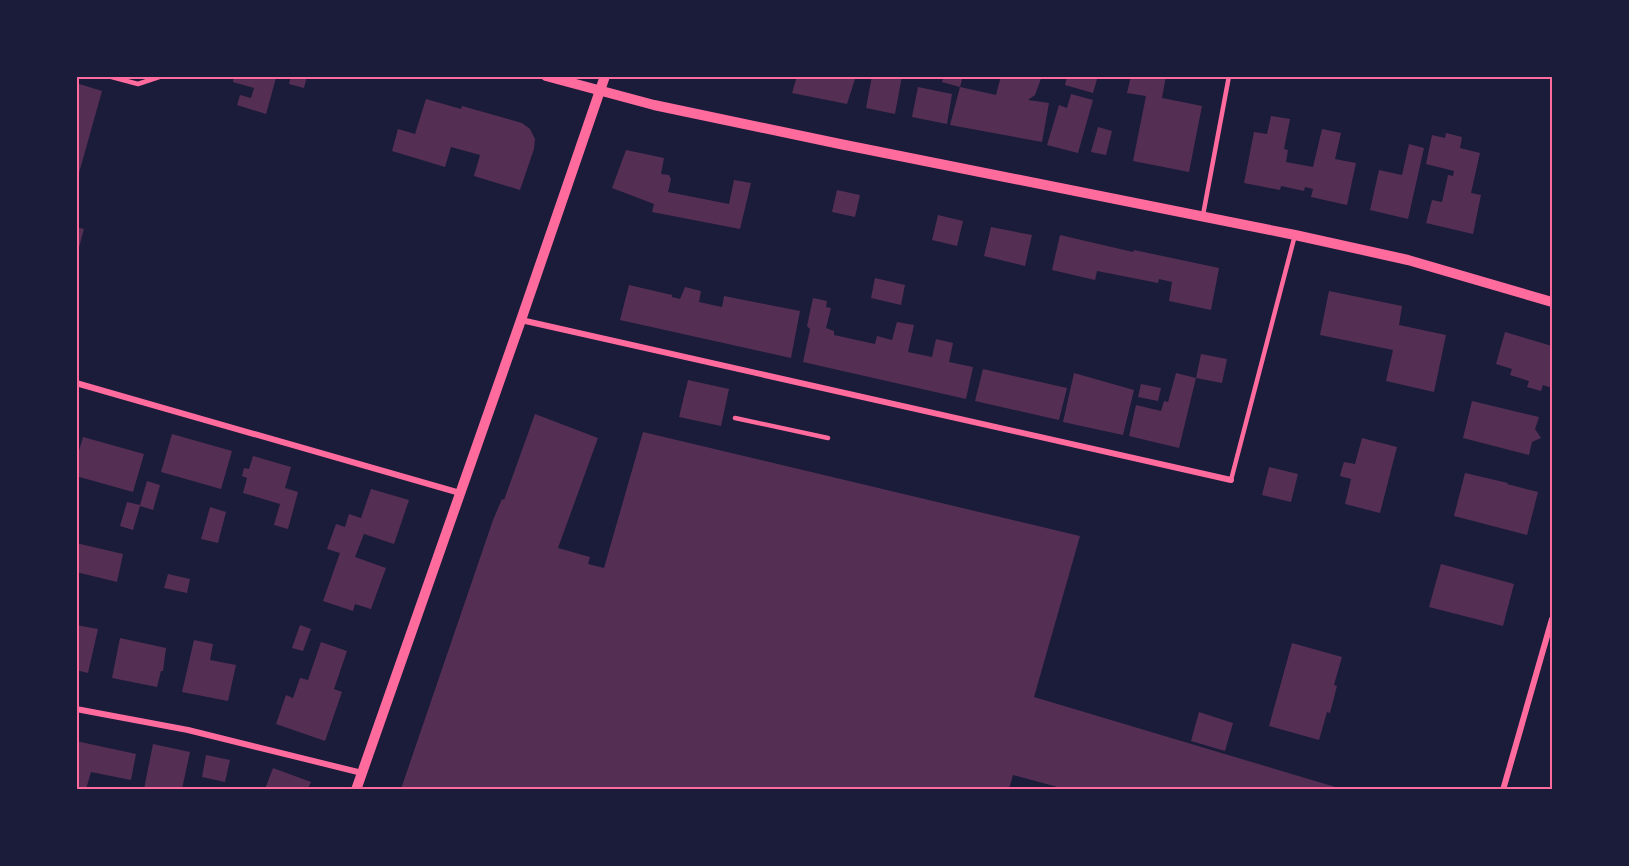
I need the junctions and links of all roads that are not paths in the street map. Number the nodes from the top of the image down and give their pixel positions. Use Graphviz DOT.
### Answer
graph roads {
  1 [pos="108,76"];
  2 [pos="162,76"];
  3 [pos="546,76"];
  4 [pos="605,76"];
  5 [pos="1229,76"];
  6 [pos="600,90"];
  7 [pos="1203,218"];
  8 [pos="1295,235"];
  9 [pos="1552,302"];
  10 [pos="521,320"];
  11 [pos="76,383"];
  12 [pos="735,418"];
  13 [pos="828,438"];
  14 [pos="1231,480"];
  15 [pos="460,493"];
  16 [pos="1552,619"];
  17 [pos="76,709"];
  18 [pos="362,773"];
  19 [pos="356,789"];
  20 [pos="1503,789"];
  1 -- 2 [label="lane"];
  3 -- 6 [label="street"];
  4 -- 6 [label="street"];
  5 -- 7 [label="lane"];
  6 -- 7 [label="street"];
  6 -- 10 [label="street"];
  7 -- 8 [label="street"];
  8 -- 9 [label="street"];
  8 -- 14 [label="lane"];
  10 -- 14 [label="street"];
  10 -- 15 [label="street"];
  11 -- 15 [label="street"];
  12 -- 13 [label="lane"];
  15 -- 18 [label="street"];
  16 -- 20 [label="street"];
  17 -- 18 [label="street"];
  18 -- 19 [label="street"];
}
